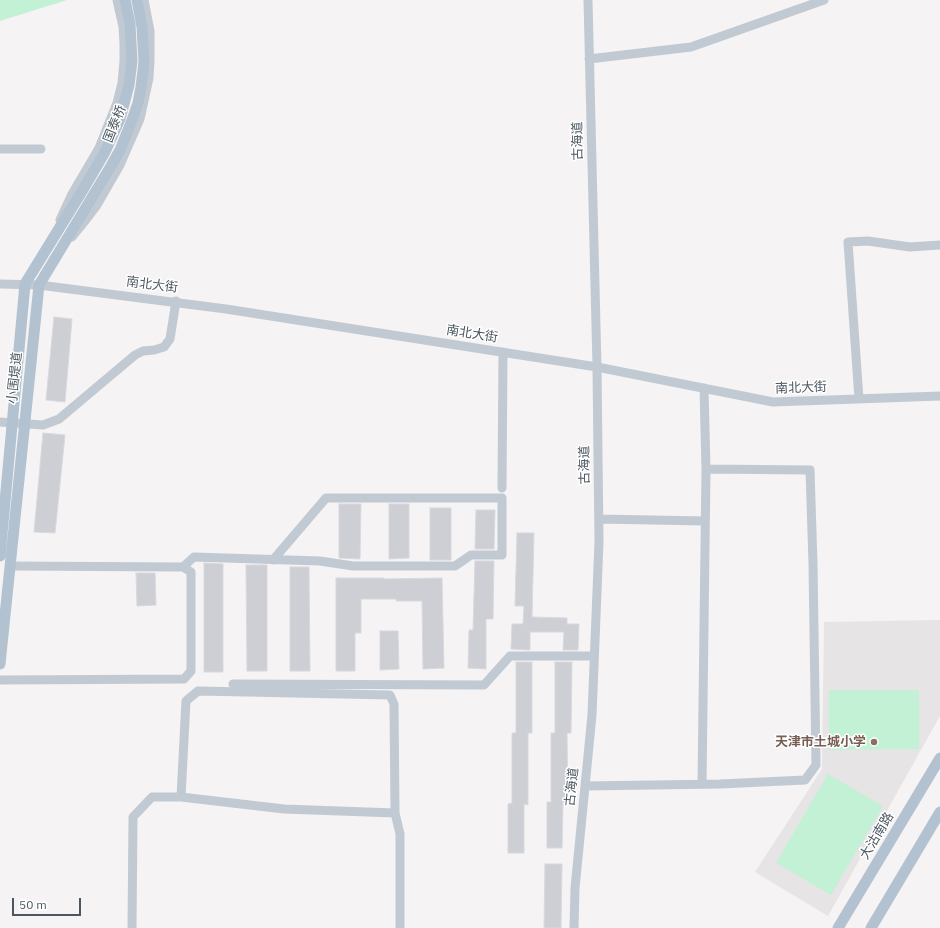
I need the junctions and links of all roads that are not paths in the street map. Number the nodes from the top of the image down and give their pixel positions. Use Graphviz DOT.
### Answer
graph roads {
  1 [pos="117,0"];
  2 [pos="125,0"];
  3 [pos="137,0"];
  4 [pos="144,0"];
  5 [pos="588,0"];
  6 [pos="824,0"];
  7 [pos="589,59"];
  8 [pos="0,149"];
  9 [pos="41,149"];
  10 [pos="54,236"];
  11 [pos="64,245"];
  12 [pos="940,245"];
  13 [pos="0,284"];
  14 [pos="25,284"];
  15 [pos="39,285"];
  16 [pos="176,302"];
  17 [pos="503,352"];
  18 [pos="597,367"];
  19 [pos="704,388"];
  20 [pos="940,396"];
  21 [pos="859,399"];
  22 [pos="0,422"];
  23 [pos="13,423"];
  24 [pos="25,424"];
  25 [pos="706,469"];
  26 [pos="502,488"];
  27 [pos="6,517"];
  28 [pos="598,520"];
  29 [pos="705,521"];
  30 [pos="0,556"];
  31 [pos="273,560"];
  32 [pos="10,566"];
  33 [pos="183,567"];
  34 [pos="594,656"];
  35 [pos="0,664"];
  36 [pos="0,680"];
  37 [pos="233,684"];
  38 [pos="940,758"];
  39 [pos="702,784"];
  40 [pos="585,786"];
  41 [pos="181,797"];
  42 [pos="940,812"];
  43 [pos="395,813"];
  44 [pos="132,928"];
  45 [pos="400,928"];
  46 [pos="574,928"];
  47 [pos="838,928"];
  48 [pos="871,928"];
  1 -- 10 [label="street"];
  2 -- 10 [label="main road, 国泰桥"];
  3 -- 11 [label="main road, 国泰桥"];
  4 -- 11 [label="street"];
  5 -- 7 [label="street, 古海道"];
  6 -- 7 [label="street"];
  7 -- 18 [label="street, 古海道"];
  8 -- 9 [label="street"];
  10 -- 14 [label="main road, 小围堤道"];
  11 -- 15 [label="main road, 小围堤道"];
  12 -- 21 [label="street"];
  13 -- 14 [label="street, 南北大街"];
  14 -- 15 [label="street, 南北大街"];
  14 -- 23 [label="main road, 小围堤道"];
  15 -- 16 [label="street, 南北大街"];
  15 -- 24 [label="main road, 小围堤道"];
  16 -- 17 [label="street, 南北大街"];
  16 -- 24 [label="street"];
  17 -- 18 [label="street, 南北大街"];
  17 -- 26 [label="street"];
  18 -- 19 [label="street, 南北大街"];
  18 -- 28 [label="street, 古海道"];
  19 -- 21 [label="street, 南北大街"];
  19 -- 25 [label="street"];
  20 -- 21 [label="street, 南北大街"];
  22 -- 23 [label="street"];
  23 -- 24 [label="street"];
  23 -- 27 [label="main road, 小围堤道"];
  24 -- 27 [label="main road, 小围堤道"];
  25 -- 29 [label="street"];
  25 -- 39 [label="street"];
  27 -- 30 [label="main road, 小围堤道"];
  27 -- 32 [label="main road, 小围堤道"];
  28 -- 29 [label="street"];
  28 -- 34 [label="street, 古海道"];
  29 -- 39 [label="street"];
  31 -- 31 [label="street"];
  31 -- 33 [label="street"];
  32 -- 33 [label="street"];
  32 -- 35 [label="main road, 小围堤道"];
  33 -- 36 [label="street"];
  34 -- 37 [label="street"];
  34 -- 40 [label="street, 古海道"];
  38 -- 47 [label="main road, 大沽南路"];
  39 -- 40 [label="street"];
  40 -- 46 [label="street, 古海道"];
  41 -- 43 [label="street"];
  41 -- 43 [label="street"];
  41 -- 44 [label="street"];
  42 -- 48 [label="main road"];
  43 -- 45 [label="street"];
}
